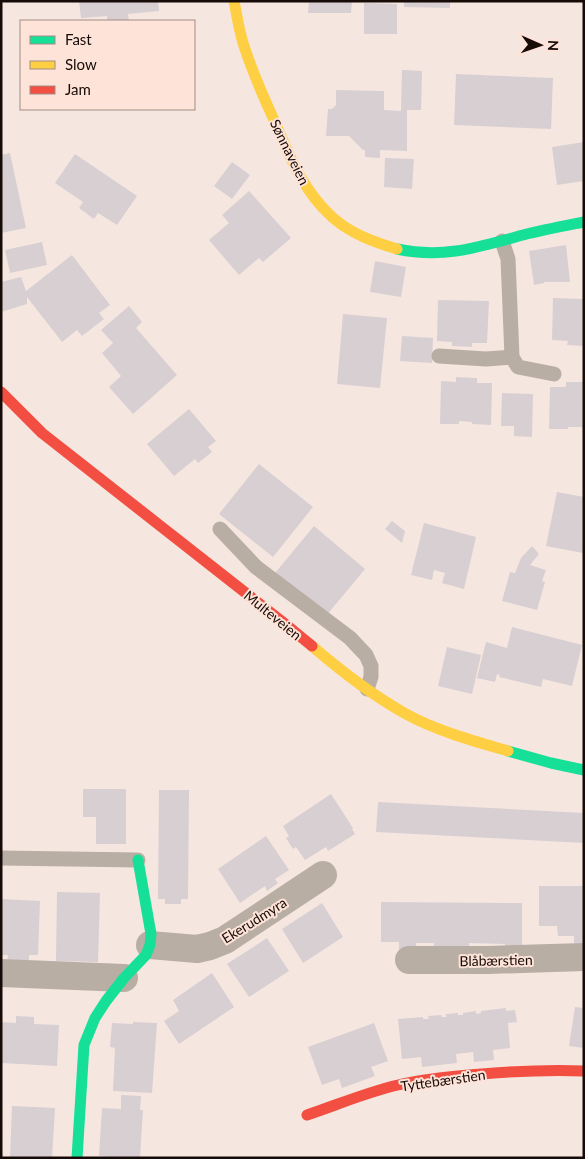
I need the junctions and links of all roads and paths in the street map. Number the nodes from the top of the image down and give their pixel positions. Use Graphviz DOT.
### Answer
graph roads {
  1 [pos="234,1"];
  2 [pos="584,222"];
  3 [pos="502,241"];
  4 [pos="439,356"];
  5 [pos="512,356"];
  6 [pos="554,374"];
  7 [pos="1,392"];
  8 [pos="220,529"];
  9 [pos="367,689"];
  10 [pos="584,770"];
  11 [pos="1,858"];
  12 [pos="138,860"];
  13 [pos="323,875"];
  14 [pos="150,945"];
  15 [pos="584,957"];
  16 [pos="409,960"];
  17 [pos="1,973"];
  18 [pos="124,978"];
  19 [pos="584,1071"];
  20 [pos="307,1115"];
  21 [pos="77,1158"];
  1 -- 3 [label="street, Sønnaveien"];
  2 -- 3 [label="street, Sønnaveien"];
  3 -- 5 [label="lane"];
  4 -- 5 [label="lane"];
  5 -- 6 [label="lane"];
  7 -- 9 [label="street, Multeveien"];
  8 -- 9 [label="lane"];
  9 -- 10 [label="street, Multeveien"];
  11 -- 12 [label="lane"];
  12 -- 14 [label="street"];
  13 -- 14 [label="street, Ekerudmyra"];
  14 -- 18 [label="street"];
  15 -- 16 [label="street, Blåbærstien"];
  17 -- 18 [label="street"];
  18 -- 21 [label="street"];
  19 -- 20 [label="street, Tyttebærstien"];
}
